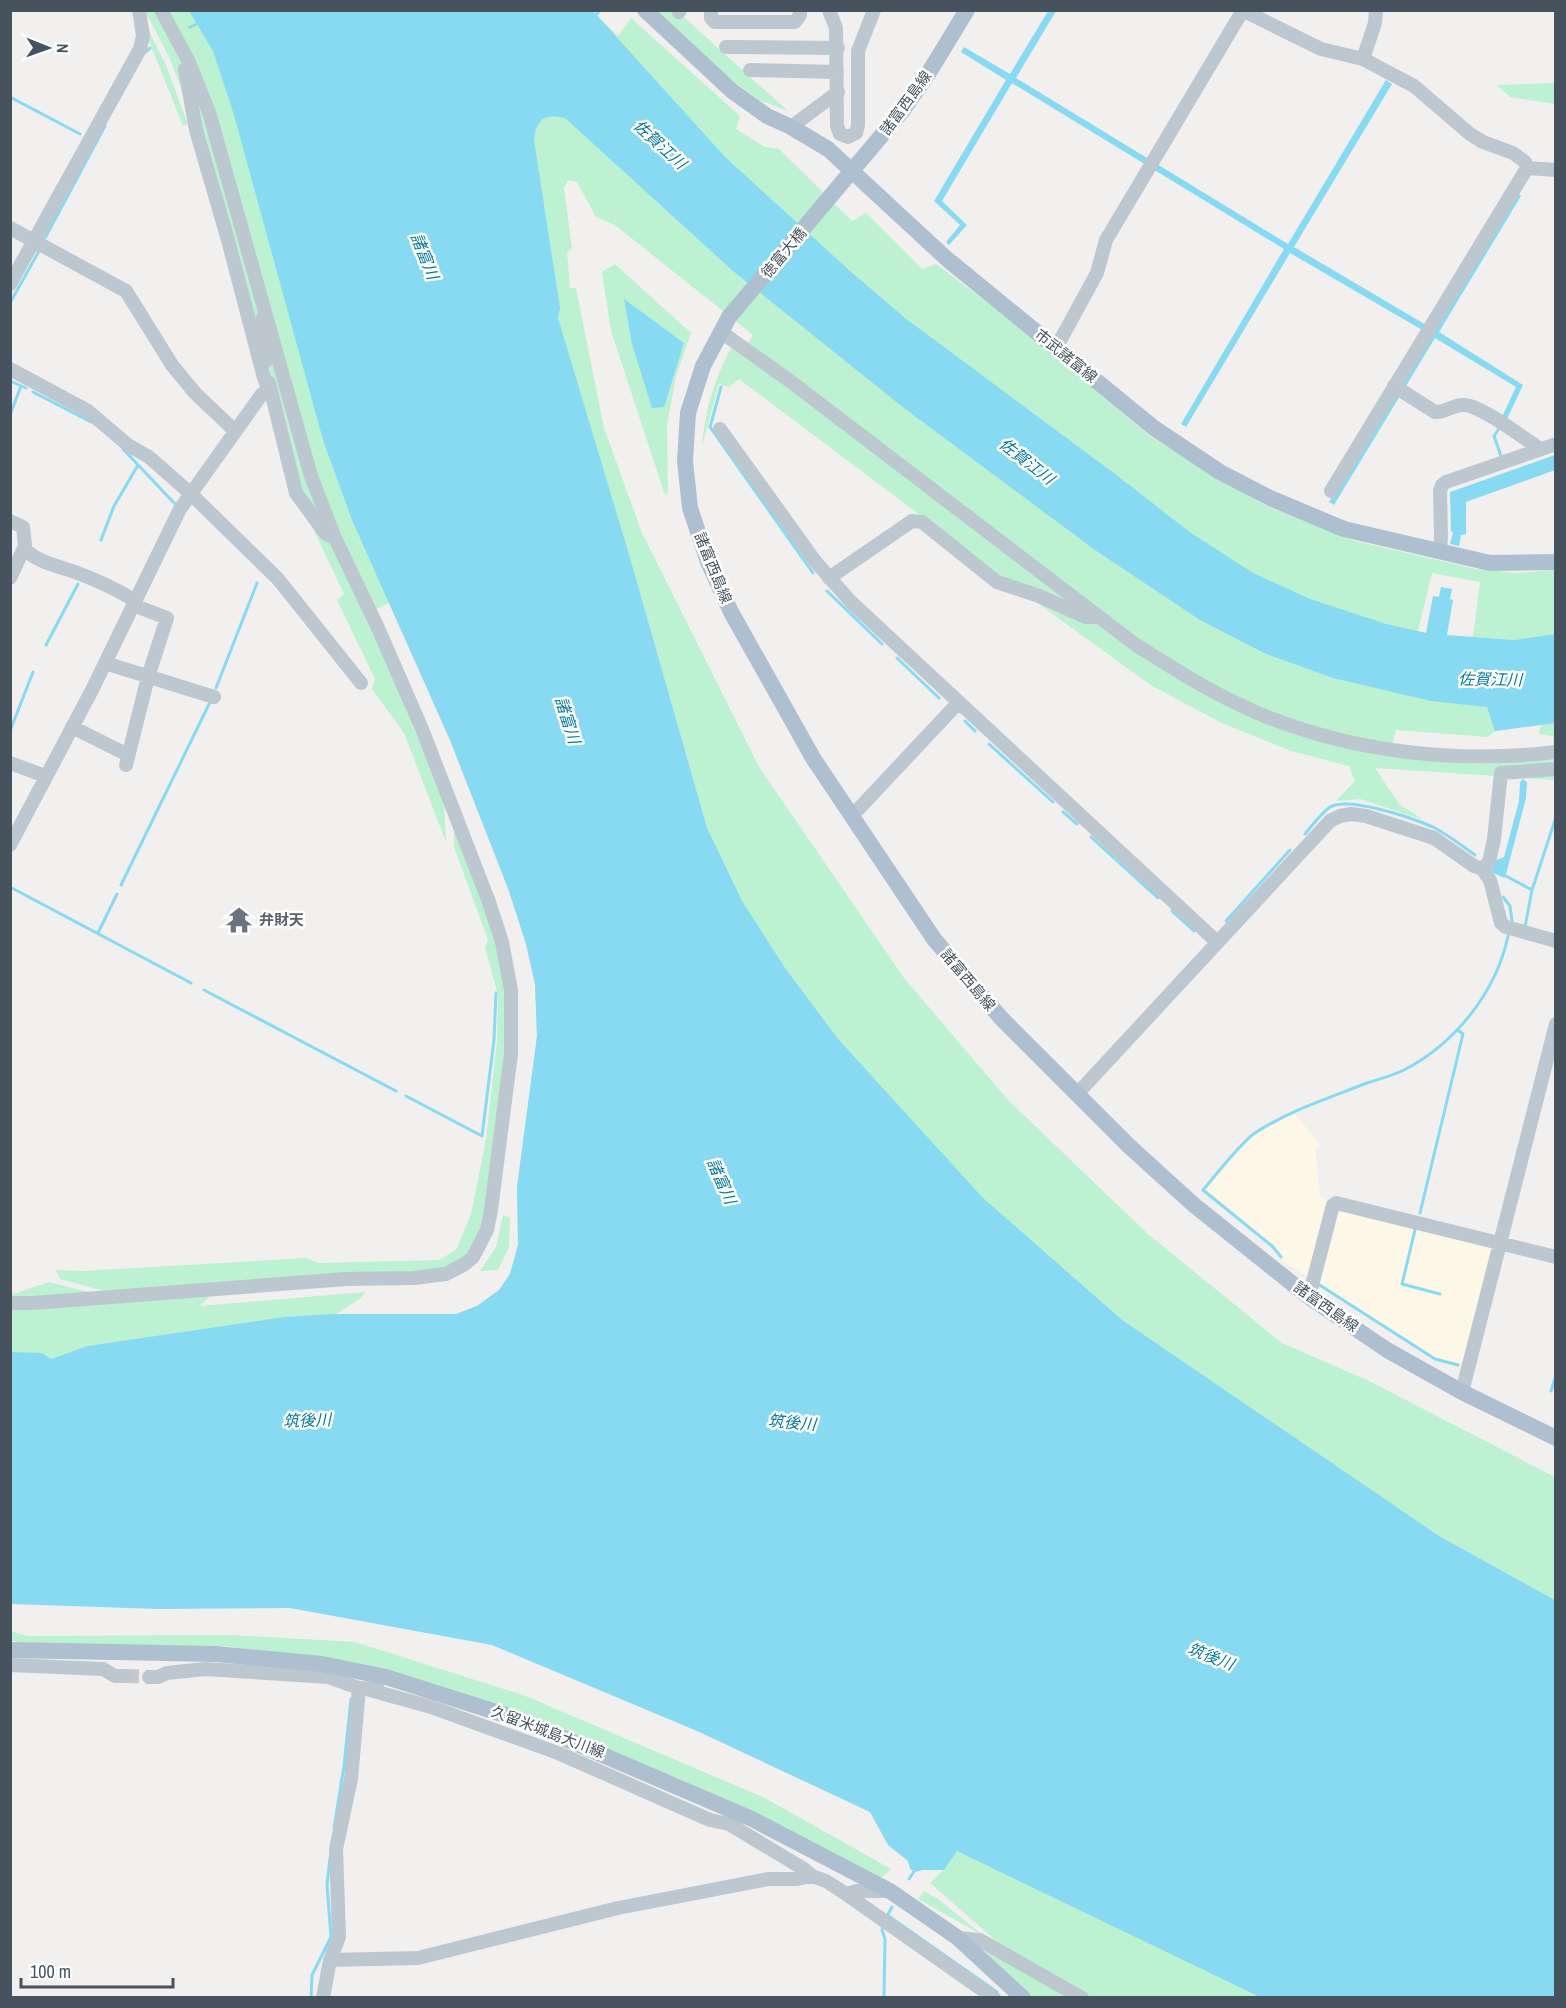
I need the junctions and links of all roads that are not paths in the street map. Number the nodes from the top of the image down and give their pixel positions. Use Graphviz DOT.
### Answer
graph roads {
  1 [pos="139,10"];
  2 [pos="161,10"];
  3 [pos="645,10"];
  4 [pos="711,10"];
  5 [pos="800,10"];
  6 [pos="829,10"];
  7 [pos="874,10"];
  8 [pos="967,10"];
  9 [pos="1376,10"];
  10 [pos="1243,11"];
  11 [pos="726,47"];
  12 [pos="838,48"];
  13 [pos="1363,59"];
  14 [pos="188,60"];
  15 [pos="750,70"];
  16 [pos="837,72"];
  17 [pos="837,92"];
  18 [pos="791,127"];
  19 [pos="1527,168"];
  20 [pos="1556,170"];
  21 [pos="852,172"];
  22 [pos="838,189"];
  23 [pos="10,228"];
  24 [pos="35,241"];
  25 [pos="10,284"];
  26 [pos="265,304"];
  27 [pos="729,317"];
  28 [pos="721,332"];
  29 [pos="1056,348"];
  30 [pos="10,369"];
  31 [pos="1398,388"];
  32 [pos="269,391"];
  33 [pos="720,429"];
  34 [pos="235,431"];
  35 [pos="1556,444"];
  36 [pos="1540,449"];
  37 [pos="1331,490"];
  38 [pos="190,493"];
  39 [pos="10,521"];
  40 [pos="334,538"];
  41 [pos="24,549"];
  42 [pos="1440,552"];
  43 [pos="1556,562"];
  44 [pos="10,578"];
  45 [pos="829,578"];
  46 [pos="134,603"];
  47 [pos="1101,618"];
  48 [pos="105,663"];
  49 [pos="148,676"];
  50 [pos="361,683"];
  51 [pos="214,697"];
  52 [pos="959,702"];
  53 [pos="72,727"];
  54 [pos="1556,752"];
  55 [pos="10,763"];
  56 [pos="1556,769"];
  57 [pos="45,776"];
  58 [pos="852,816"];
  59 [pos="10,845"];
  60 [pos="1482,869"];
  61 [pos="1556,940"];
  62 [pos="1217,942"];
  63 [pos="1556,1024"];
  64 [pos="1078,1093"];
  65 [pos="1501,1244"];
  66 [pos="1556,1257"];
  67 [pos="1309,1297"];
  68 [pos="10,1303"];
  69 [pos="1462,1392"];
  70 [pos="1556,1438"];
  71 [pos="10,1650"];
  72 [pos="10,1665"];
  73 [pos="125,1676"];
  74 [pos="149,1677"];
  75 [pos="421,1687"];
  76 [pos="364,1689"];
  77 [pos="521,1720"];
  78 [pos="558,1753"];
  79 [pos="676,1785"];
  80 [pos="729,1824"];
  81 [pos="812,1876"];
  82 [pos="890,1891"];
  83 [pos="846,1894"];
  84 [pos="958,1938"];
  85 [pos="330,1960"];
  86 [pos="323,1998"];
  87 [pos="994,1998"];
  88 [pos="1023,1998"];
  89 [pos="1083,1998"];
  1 -- 24 [label="street"];
  2 -- 14 [label="street"];
  3 -- 18 [label="main road, 市武諸富線"];
  4 -- 5 [label="street"];
  6 -- 12 [label="street"];
  7 -- 17 [label="street"];
  8 -- 21 [label="main road, 諸富西島線"];
  9 -- 13 [label="street"];
  10 -- 13 [label="street"];
  10 -- 29 [label="street"];
  11 -- 12 [label="street"];
  12 -- 16 [label="street"];
  13 -- 19 [label="street"];
  14 -- 26 [label="street"];
  14 -- 32 [label="street"];
  15 -- 16 [label="street"];
  16 -- 17 [label="street"];
  17 -- 18 [label="street"];
  18 -- 21 [label="main road, 市武諸富線"];
  19 -- 20 [label="street"];
  19 -- 31 [label="street"];
  21 -- 22 [label="main road, 諸富西島線"];
  21 -- 29 [label="main road, 市武諸富線"];
  22 -- 27 [label="main road, 徳富大橋"];
  23 -- 24 [label="street"];
  24 -- 25 [label="street"];
  24 -- 34 [label="street"];
  26 -- 32 [label="street"];
  26 -- 40 [label="street"];
  27 -- 28 [label="main road, 諸富西島線"];
  28 -- 47 [label="street"];
  28 -- 58 [label="main road, 諸富西島線"];
  29 -- 42 [label="main road, 市武諸富線"];
  30 -- 38 [label="street"];
  31 -- 36 [label="street"];
  31 -- 37 [label="street"];
  32 -- 34 [label="street"];
  32 -- 40 [label="street"];
  33 -- 45 [label="street"];
  34 -- 38 [label="street"];
  35 -- 36 [label="street"];
  36 -- 42 [label="street"];
  38 -- 46 [label="street"];
  38 -- 50 [label="street"];
  39 -- 41 [label="street"];
  40 -- 68 [label="street"];
  41 -- 44 [label="street"];
  41 -- 46 [label="street"];
  42 -- 43 [label="main road, 市武諸富線"];
  45 -- 47 [label="street"];
  45 -- 52 [label="street"];
  46 -- 48 [label="street"];
  46 -- 49 [label="street"];
  47 -- 54 [label="street"];
  48 -- 49 [label="street"];
  48 -- 53 [label="street"];
  49 -- 51 [label="street"];
  49 -- 53 [label="street"];
  52 -- 58 [label="street"];
  52 -- 62 [label="street"];
  53 -- 57 [label="street"];
  55 -- 57 [label="street"];
  56 -- 60 [label="street"];
  57 -- 59 [label="street"];
  58 -- 64 [label="main road, 諸富西島線"];
  60 -- 61 [label="street"];
  60 -- 62 [label="street"];
  62 -- 64 [label="street"];
  63 -- 65 [label="street"];
  64 -- 67 [label="main road, 諸富西島線"];
  65 -- 66 [label="street"];
  65 -- 67 [label="street"];
  65 -- 69 [label="street"];
  67 -- 69 [label="main road, 諸富西島線"];
  69 -- 70 [label="main road, 諸富西島線"];
  71 -- 75 [label="main road, 久留米城島大川線"];
  72 -- 73 [label="street"];
  74 -- 76 [label="street"];
  75 -- 76 [label="street"];
  75 -- 77 [label="main road, 久留米城島大川線"];
  76 -- 78 [label="street"];
  76 -- 85 [label="street"];
  77 -- 78 [label="street"];
  77 -- 79 [label="main road, 久留米城島大川線"];
  78 -- 80 [label="street"];
  79 -- 80 [label="street"];
  79 -- 82 [label="main road, 久留米城島大川線"];
  80 -- 81 [label="street"];
  81 -- 83 [label="street"];
  81 -- 85 [label="street"];
  82 -- 83 [label="street"];
  82 -- 84 [label="main road, 久留米城島大川線"];
  83 -- 87 [label="street"];
  84 -- 88 [label="main road, 久留米城島大川線"];
  84 -- 89 [label="street"];
  85 -- 86 [label="street"];
}
